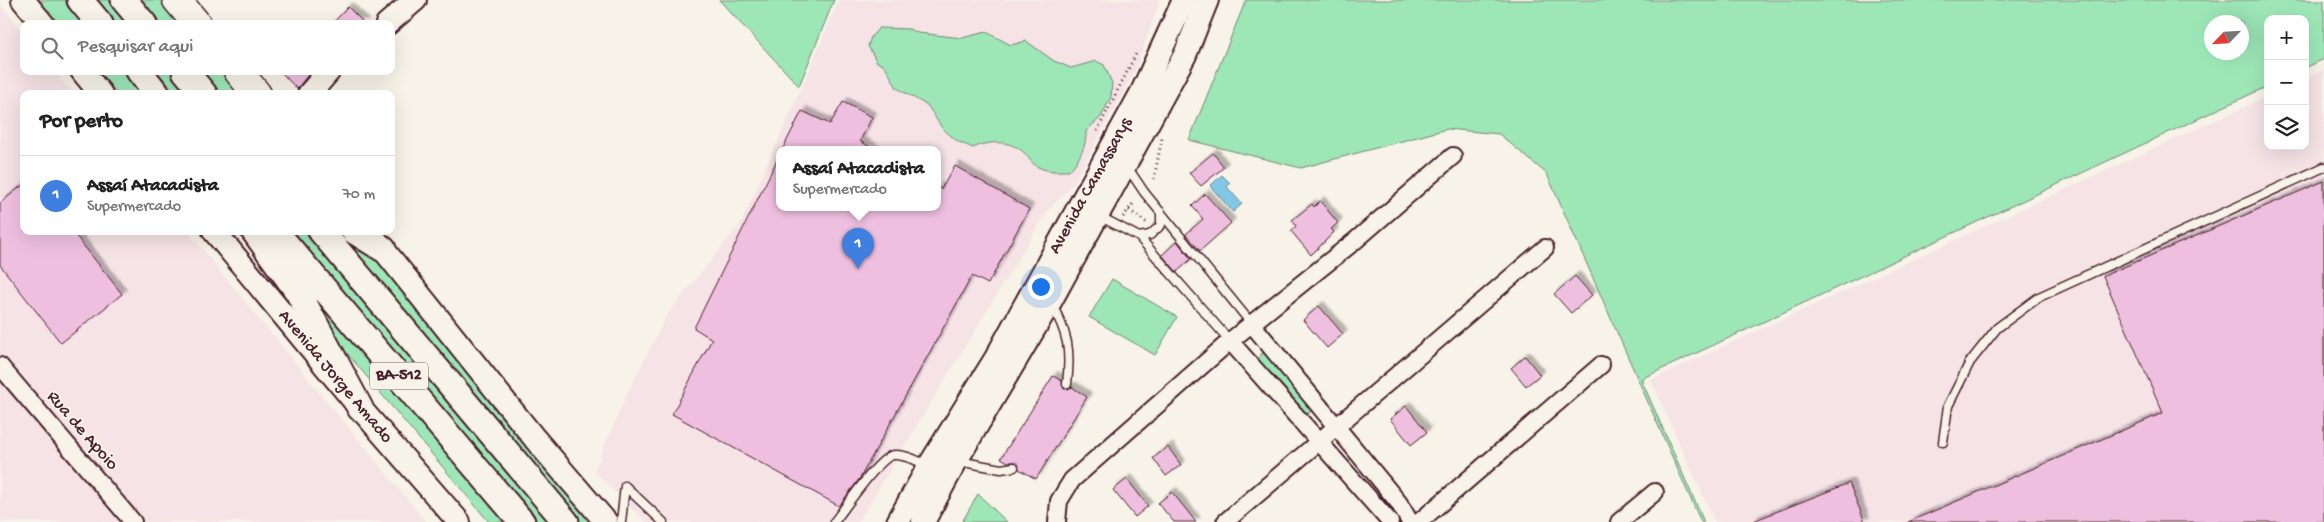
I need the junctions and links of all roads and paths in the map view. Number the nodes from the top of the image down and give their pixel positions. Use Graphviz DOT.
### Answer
graph roads {
  1 [pos="23,0"];
  2 [pos="80,0"];
  3 [pos="124,0"];
  4 [pos="177,0"];
  5 [pos="415,0"];
  6 [pos="1184,0"];
  7 [pos="1208,0"];
  8 [pos="40,20"];
  9 [pos="97,20"];
  10 [pos="141,20"];
  11 [pos="194,20"];
  12 [pos="392,20"];
  13 [pos="85,75"];
  14 [pos="142,75"];
  15 [pos="187,75"];
  16 [pos="241,75"];
  17 [pos="326,75"];
  18 [pos="97,90"];
  19 [pos="154,90"];
  20 [pos="201,90"];
  21 [pos="254,90"];
  22 [pos="312,90"];
  23 [pos="1453,156"];
  24 [pos="1125,164"];
  25 [pos="2324,168"];
  26 [pos="1135,201"];
  27 [pos="1129,210"];
  28 [pos="1161,212"];
  29 [pos="1097,216"];
  30 [pos="1123,217"];
  31 [pos="1149,224"];
  32 [pos="217,235"];
  33 [pos="257,235"];
  34 [pos="279,235"];
  35 [pos="323,235"];
  36 [pos="364,235"];
  37 [pos="1139,237"];
  38 [pos="376,240"];
  39 [pos="1545,248"];
  40 [pos="1050,302"];
  41 [pos="1251,322"];
  42 [pos="1230,341"];
  43 [pos="1601,365"];
  44 [pos="0,366"];
  45 [pos="1067,384"];
  46 [pos="360,408"];
  47 [pos="1336,427"];
  48 [pos="1319,442"];
  49 [pos="1943,442"];
  50 [pos="956,461"];
  51 [pos="929,466"];
  52 [pos="1014,467"];
  53 [pos="1655,492"];
  54 [pos="133,522"];
  55 [pos="458,522"];
  56 [pos="522,522"];
  57 [pos="566,522"];
  58 [pos="606,522"];
  59 [pos="621,522"];
  60 [pos="663,522"];
  61 [pos="834,522"];
  62 [pos="898,522"];
  63 [pos="922,522"];
  64 [pos="1057,522"];
  65 [pos="1225,522"];
  66 [pos="1390,522"];
  67 [pos="1410,522"];
  68 [pos="1420,522"];
  69 [pos="1619,522"];
  1 -- 8 [label="street"];
  2 -- 9 [label="main road"];
  3 -- 10 [label="main road"];
  4 -- 11 [label="highway"];
  5 -- 12 [label="street"];
  6 -- 51 [label="street, Avenida Camassarys"];
  7 -- 24 [label="street, Avenida Camassarys"];
  13 -- 18 [label="street"];
  14 -- 19 [label="main road"];
  15 -- 20 [label="main road"];
  16 -- 21 [label="highway"];
  17 -- 22 [label="street"];
  23 -- 41 [label="street"];
  24 -- 28 [label="lane"];
  24 -- 29 [label="street, Avenida Camassarys"];
  25 -- 49 [label="lane"];
  26 -- 27 [label="path"];
  27 -- 30 [label="path"];
  27 -- 31 [label="path"];
  28 -- 37 [label="lane"];
  28 -- 41 [label="lane"];
  29 -- 37 [label="lane"];
  29 -- 40 [label="street, Avenida Camassarys"];
  32 -- 46 [label="street, Avenida Jorge Amado"];
  33 -- 46 [label="main road"];
  34 -- 56 [label="main road, BA-512"];
  35 -- 57 [label="main road, BA-512"];
  36 -- 38 [label="main road"];
  37 -- 42 [label="lane"];
  38 -- 58 [label="street"];
  39 -- 47 [label="street"];
  40 -- 45 [label="lane"];
  40 -- 50 [label="street, Avenida Camassarys"];
  41 -- 42 [label="street"];
  41 -- 47 [label="street"];
  42 -- 48 [label="street"];
  42 -- 64 [label="street"];
  43 -- 68 [label="street"];
  44 -- 54 [label="street, Rua de Apoio"];
  46 -- 55 [label="street, Avenida Jorge Amado"];
  47 -- 48 [label="street"];
  47 -- 67 [label="street"];
  48 -- 65 [label="street"];
  48 -- 66 [label="street"];
  50 -- 52 [label="lane"];
  50 -- 63 [label="street, Avenida Camassarys"];
  51 -- 61 [label="lane"];
  51 -- 62 [label="street, Avenida Camassarys"];
  53 -- 69 [label="street"];
  59 -- 60 [label="lane"];
}
